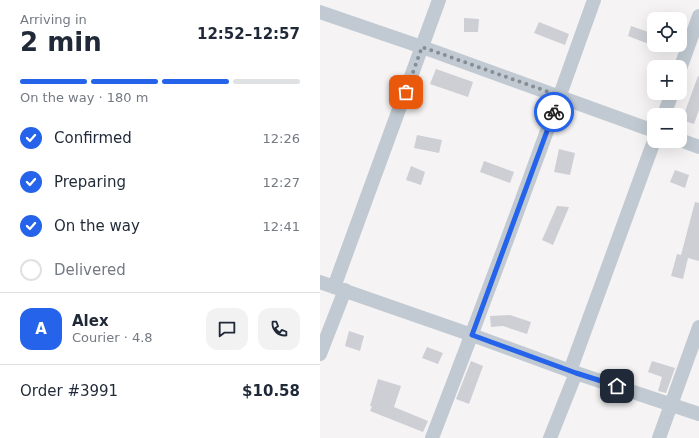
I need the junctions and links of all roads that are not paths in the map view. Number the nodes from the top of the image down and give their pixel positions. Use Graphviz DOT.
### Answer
graph roads {
  1 [pos="439,0"];
  2 [pos="594,0"];
  3 [pos="320,12"];
  4 [pos="699,16"];
  5 [pos="422,47"];
  6 [pos="683,60"];
  7 [pos="560,96"];
  8 [pos="647,128"];
  9 [pos="687,143"];
  10 [pos="699,147"];
  11 [pos="652,148"];
  12 [pos="320,282"];
  13 [pos="340,289"];
  14 [pos="699,327"];
  15 [pos="472,335"];
  16 [pos="320,354"];
  17 [pos="573,372"];
  18 [pos="672,405"];
  19 [pos="699,414"];
  20 [pos="432,438"];
  21 [pos="550,438"];
  22 [pos="659,438"];
  1 -- 5 [label="street"];
  2 -- 7 [label="street"];
  3 -- 5 [label="street"];
  4 -- 6 [label="street"];
  5 -- 7 [label="street"];
  5 -- 13 [label="street"];
  7 -- 8 [label="street"];
  7 -- 15 [label="street"];
  9 -- 10 [label="street"];
  11 -- 17 [label="street"];
  12 -- 13 [label="street"];
  13 -- 15 [label="street"];
  13 -- 16 [label="street"];
  14 -- 18 [label="street"];
  15 -- 17 [label="street"];
  15 -- 20 [label="street"];
  17 -- 18 [label="street"];
  17 -- 21 [label="street"];
  18 -- 19 [label="street"];
  18 -- 22 [label="street"];
}
